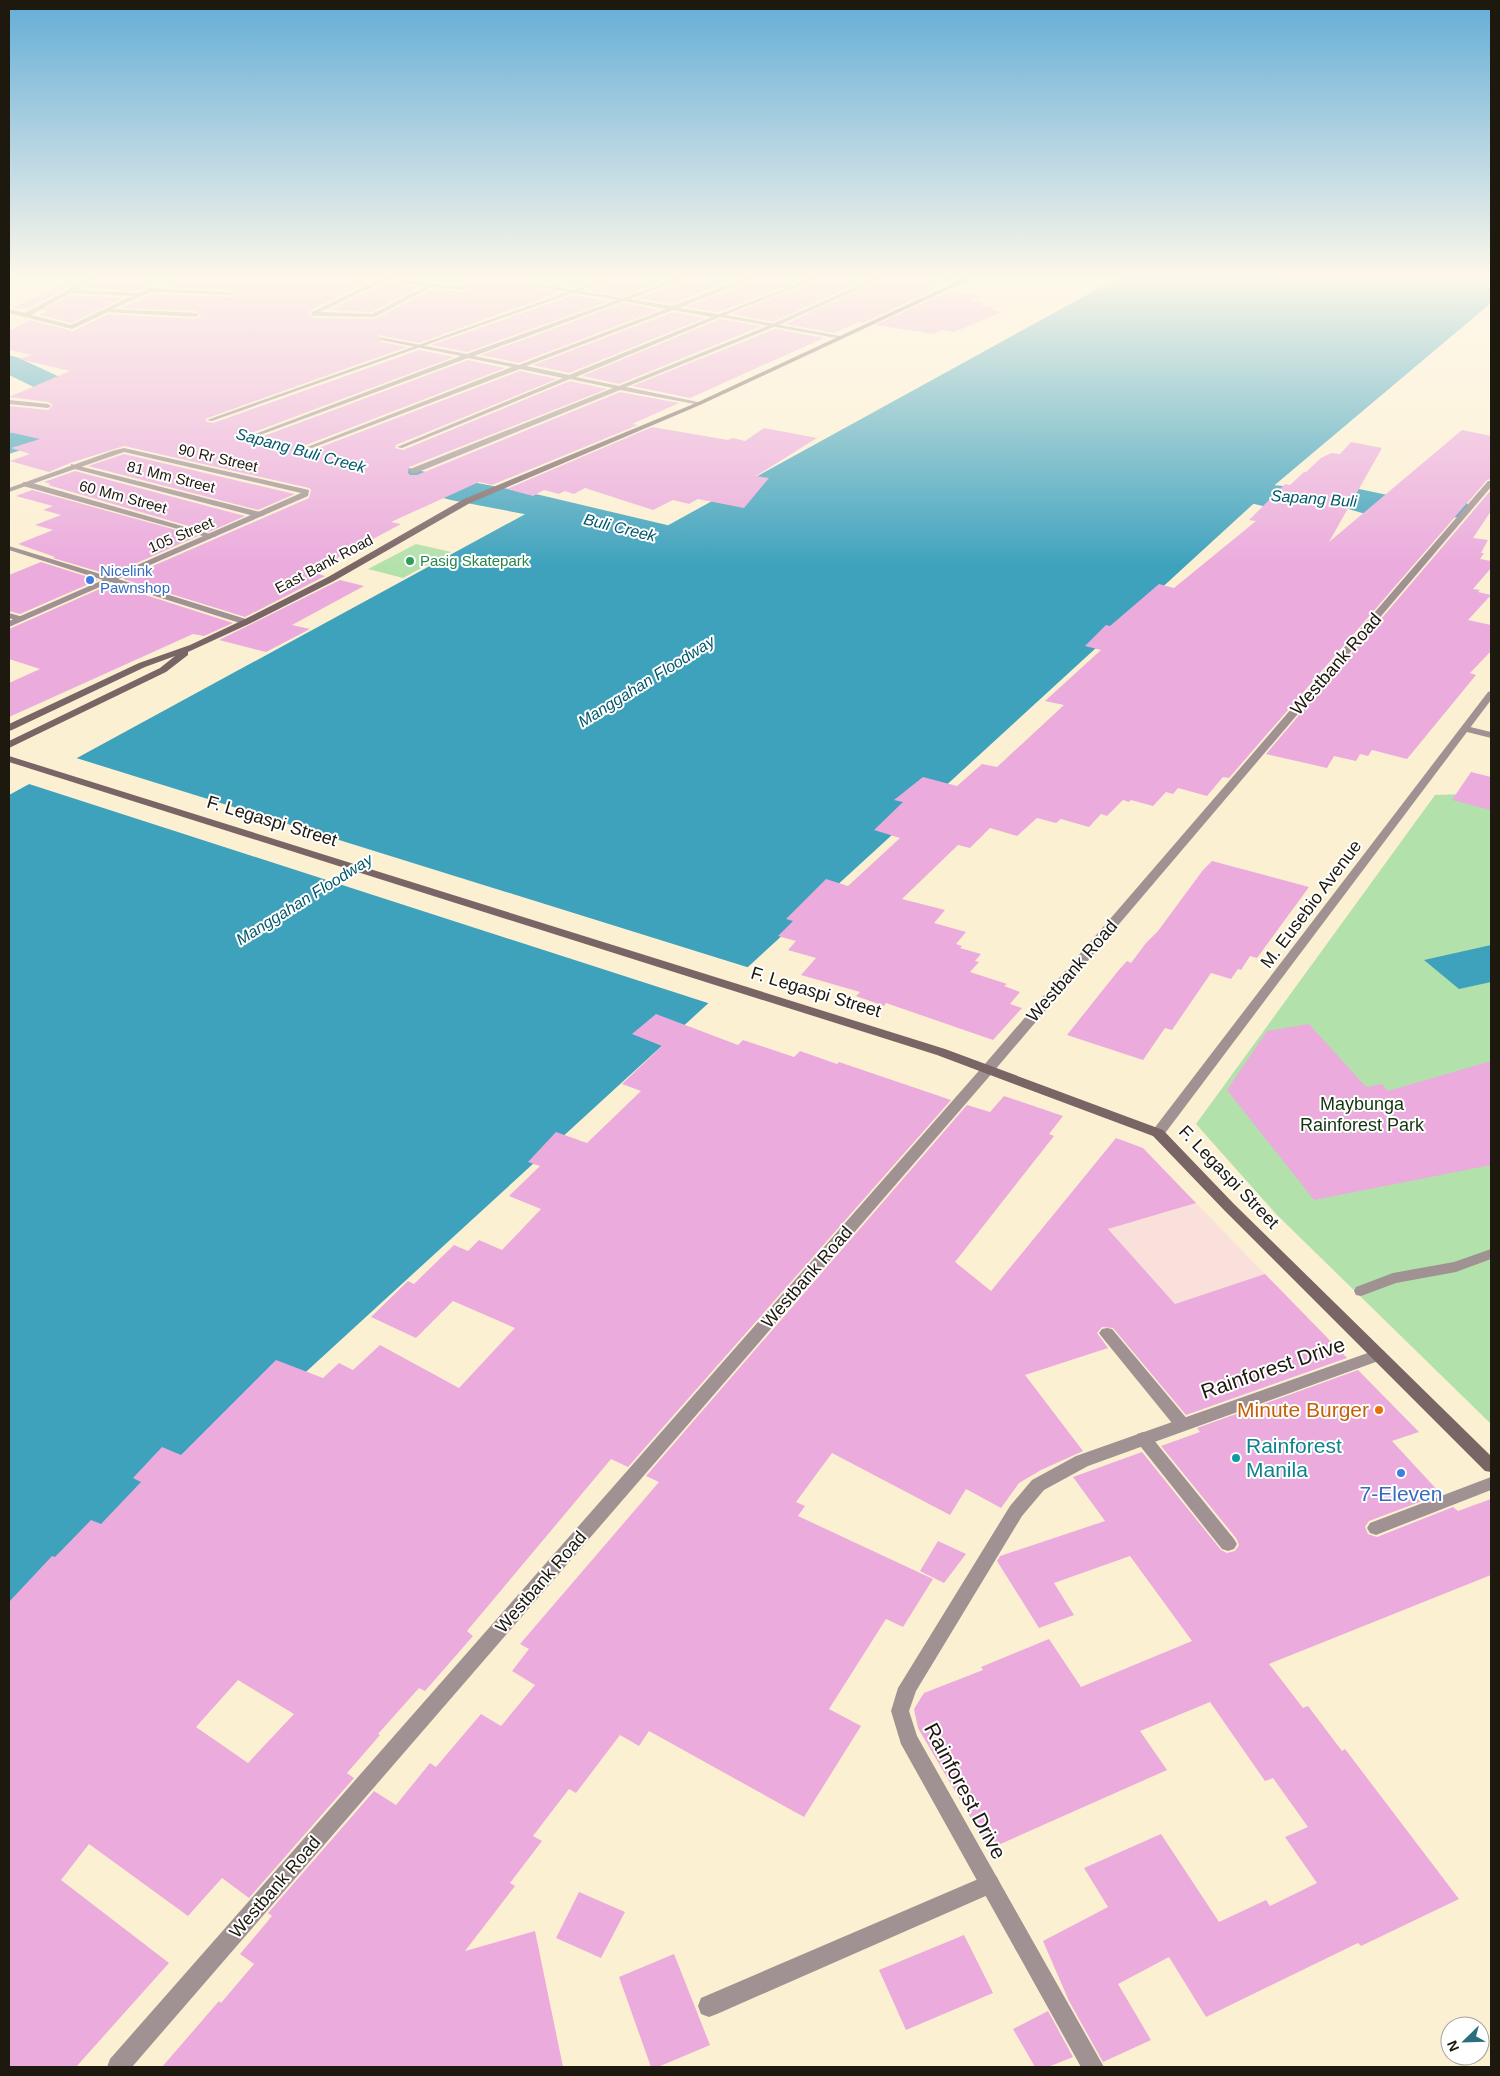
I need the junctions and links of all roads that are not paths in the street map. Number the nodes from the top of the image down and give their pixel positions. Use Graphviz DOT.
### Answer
graph roads {
  1 [pos="347,373"];
  2 [pos="423,373"];
  3 [pos="499,373"];
  4 [pos="547,373"];
  5 [pos="582,373"];
  6 [pos="657,373"];
  7 [pos="765,373"];
  8 [pos="570,378"];
  9 [pos="620,388"];
  10 [pos="9,402"];
  11 [pos="698,404"];
  12 [pos="48,406"];
  13 [pos="210,420"];
  14 [pos="258,434"];
  15 [pos="310,447"];
  16 [pos="400,447"];
  17 [pos="74,466"];
  18 [pos="413,471"];
  19 [pos="1491,483"];
  20 [pos="26,484"];
  21 [pos="9,490"];
  22 [pos="306,492"];
  23 [pos="261,515"];
  24 [pos="213,536"];
  25 [pos="9,548"];
  26 [pos="111,580"];
  27 [pos="9,615"];
  28 [pos="20,619"];
  29 [pos="246,622"];
  30 [pos="9,624"];
  31 [pos="193,647"];
  32 [pos="1491,694"];
  33 [pos="9,728"];
  34 [pos="1466,729"];
  35 [pos="1491,735"];
  36 [pos="9,746"];
  37 [pos="9,759"];
  38 [pos="989,1068"];
  39 [pos="1158,1133"];
  40 [pos="1491,1254"];
  41 [pos="1361,1291"];
  42 [pos="1107,1334"];
  43 [pos="1379,1355"];
  44 [pos="1182,1424"];
  45 [pos="1143,1438"];
  46 [pos="1491,1466"];
  47 [pos="1491,1483"];
  48 [pos="1376,1528"];
  49 [pos="1228,1544"];
  50 [pos="990,1884"];
  51 [pos="709,2006"];
  52 [pos="118,2067"];
  53 [pos="1092,2067"];
  1 -- 13 [label="street"];
  2 -- 14 [label="street"];
  3 -- 15 [label="street"];
  4 -- 8 [label="street"];
  5 -- 8 [label="street"];
  6 -- 9 [label="street"];
  7 -- 11 [label="main road, East Bank Road"];
  8 -- 9 [label="street"];
  8 -- 16 [label="street"];
  9 -- 11 [label="street"];
  9 -- 18 [label="street"];
  10 -- 12 [label="street"];
  11 -- 29 [label="main road, East Bank Road"];
  17 -- 20 [label="street"];
  17 -- 22 [label="street, 90 Rr Street"];
  17 -- 23 [label="street, 81 Mm Street"];
  19 -- 38 [label="street, Westbank Road"];
  20 -- 21 [label="street"];
  20 -- 24 [label="street, 60 Mm Street"];
  22 -- 23 [label="street, 105 Street"];
  23 -- 24 [label="street, 105 Street"];
  24 -- 26 [label="street, 105 Street"];
  25 -- 26 [label="street"];
  26 -- 28 [label="street, 105 Street"];
  26 -- 29 [label="street"];
  27 -- 28 [label="street"];
  28 -- 30 [label="street, 105 Street"];
  29 -- 31 [label="main road, East Bank Road"];
  31 -- 33 [label="main road, East Bank Road"];
  31 -- 36 [label="main road, East Bank Road"];
  32 -- 34 [label="street, M. Eusebio Avenue"];
  34 -- 35 [label="street"];
  34 -- 39 [label="street, M. Eusebio Avenue"];
  37 -- 38 [label="main road, F. Legaspi Street"];
  38 -- 39 [label="main road, F. Legaspi Street"];
  38 -- 52 [label="street, Westbank Road"];
  39 -- 43 [label="main road, F. Legaspi Street"];
  40 -- 41 [label="street"];
  42 -- 44 [label="street"];
  43 -- 44 [label="street, Rainforest Drive"];
  43 -- 46 [label="main road, F. Legaspi Street"];
  44 -- 45 [label="street, Rainforest Drive"];
  45 -- 49 [label="street"];
  45 -- 50 [label="street, Rainforest Drive"];
  47 -- 48 [label="street"];
  50 -- 51 [label="street"];
  50 -- 53 [label="street, Rainforest Drive"];
}
